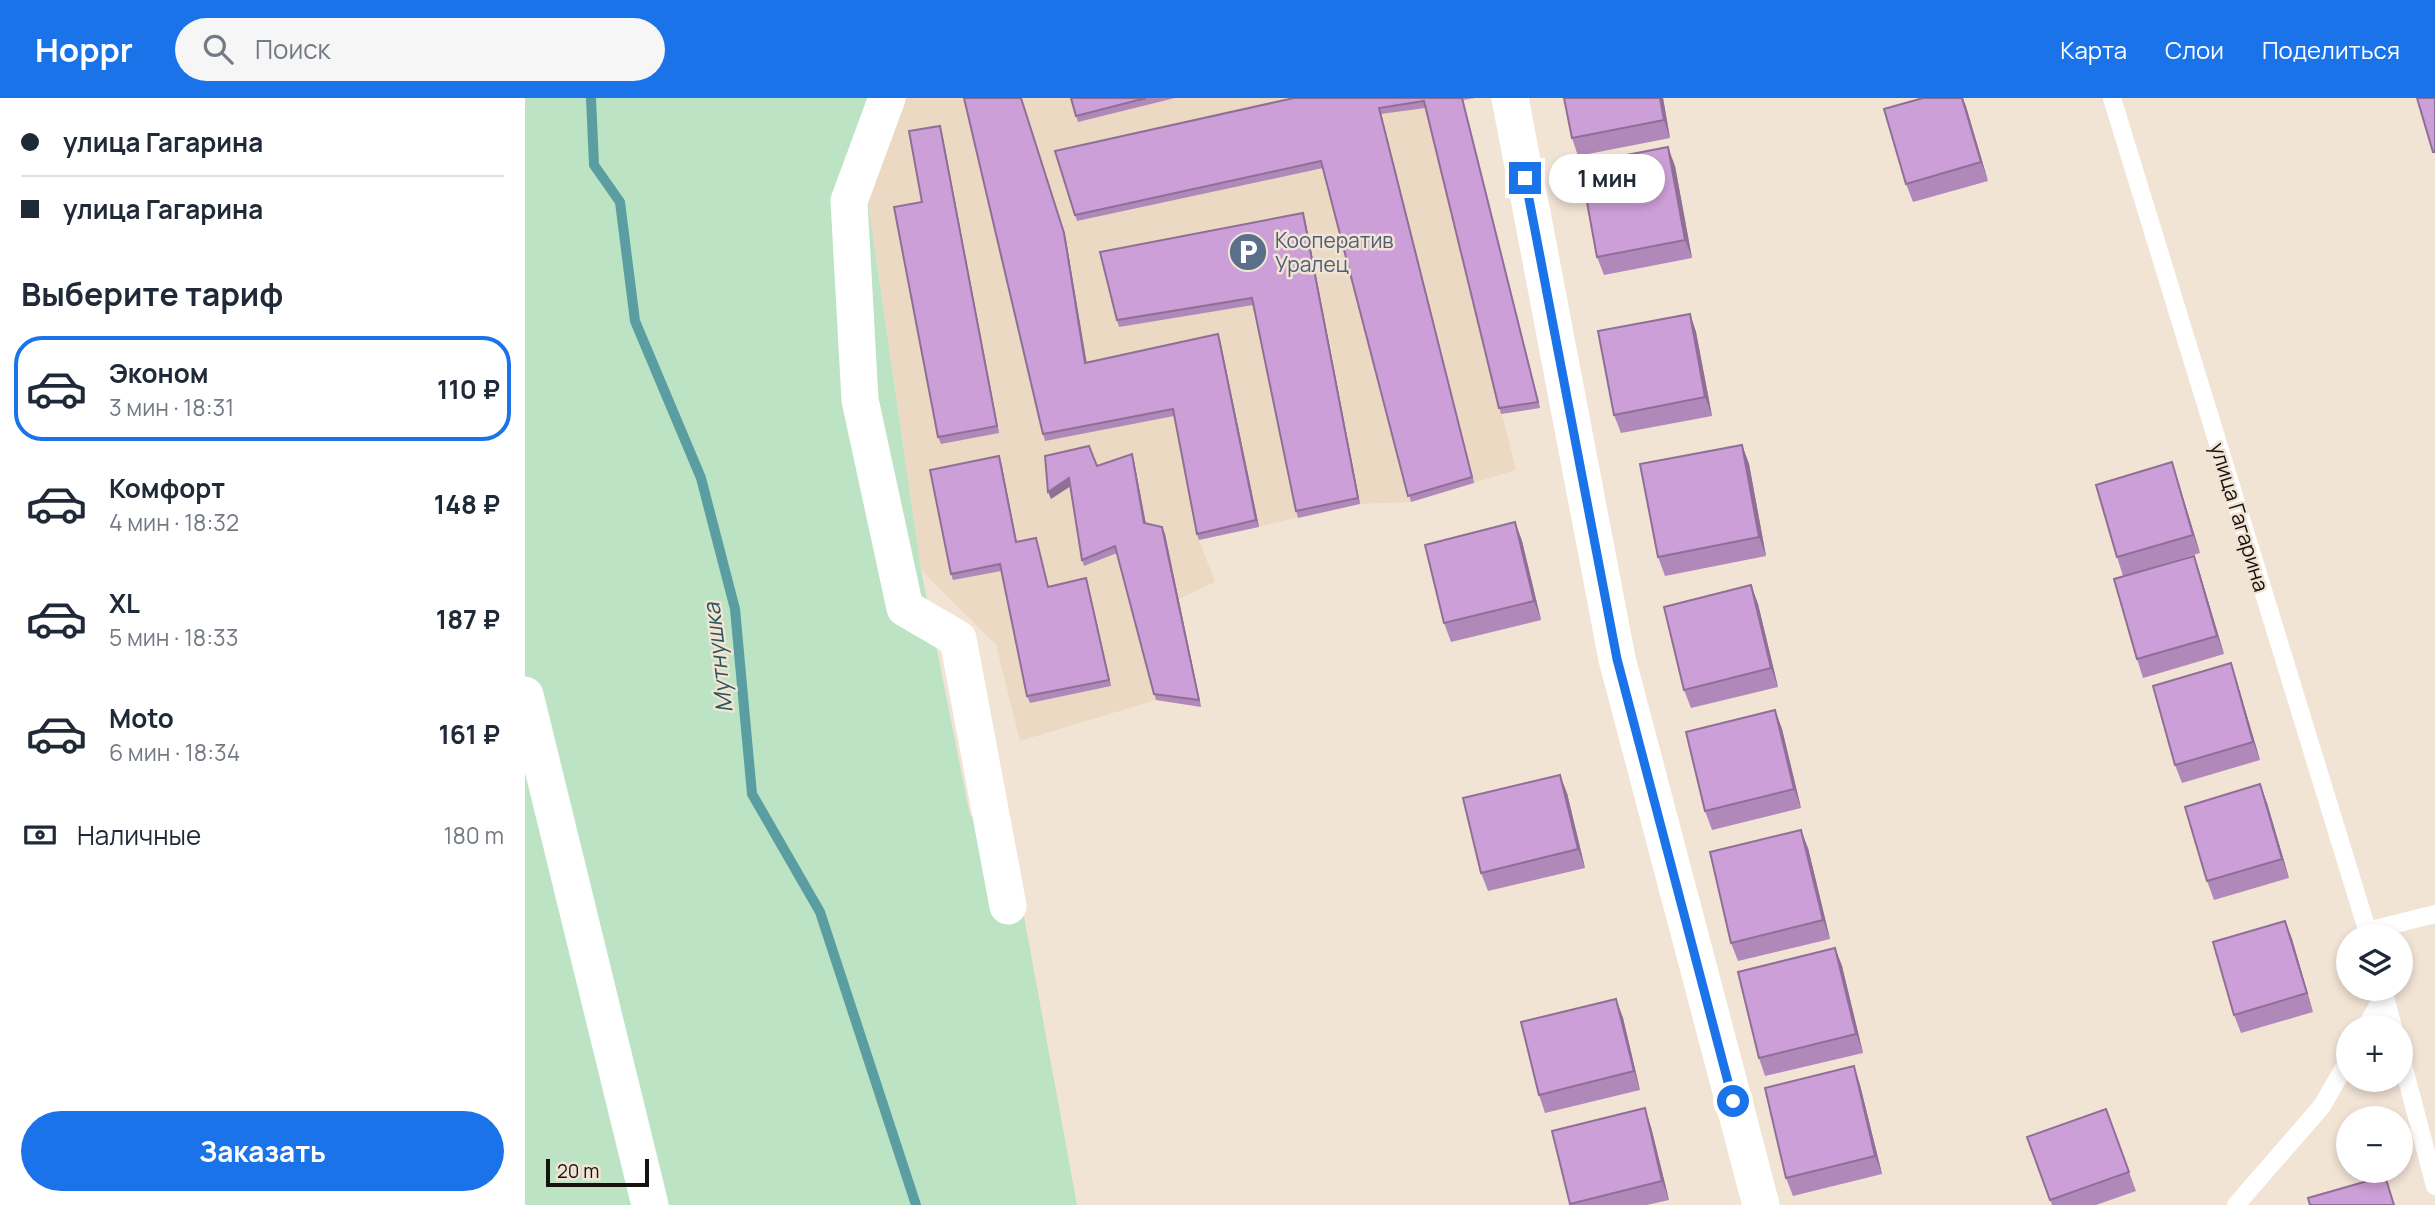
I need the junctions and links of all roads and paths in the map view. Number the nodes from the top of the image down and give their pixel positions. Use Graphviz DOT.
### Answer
graph roads {
  1 [pos="887,98"];
  2 [pos="1510,98"];
  3 [pos="2112,98"];
  4 [pos="525,695"];
  5 [pos="1008,906"];
  6 [pos="2435,914"];
  7 [pos="2365,924"];
  8 [pos="2402,924"];
  9 [pos="2336,1082"];
  10 [pos="2410,1092"];
  11 [pos="2435,1186"];
  12 [pos="650,1205"];
  13 [pos="1761,1205"];
  14 [pos="2236,1205"];
  1 -- 5 [label="street"];
  2 -- 13 [label="street"];
  3 -- 7 [label="lane, улица Гагарина"];
  4 -- 12 [label="street"];
  6 -- 8 [label="lane"];
  9 -- 14 [label="lane"];
  10 -- 11 [label="lane"];
}
